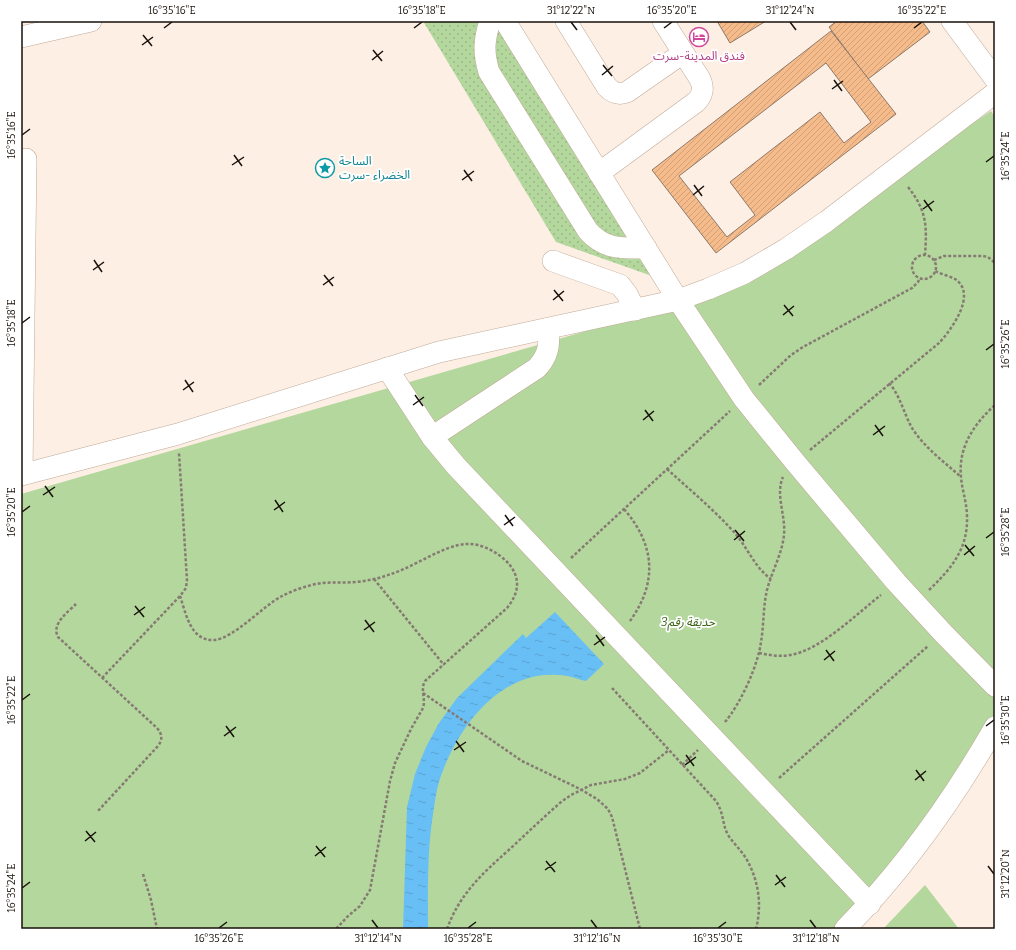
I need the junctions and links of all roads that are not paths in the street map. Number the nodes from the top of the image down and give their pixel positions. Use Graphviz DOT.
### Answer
graph roads {
  1 [pos="92,21"];
  2 [pos="490,21"];
  3 [pos="505,21"];
  4 [pos="566,21"];
  5 [pos="663,21"];
  6 [pos="952,21"];
  7 [pos="21,37"];
  8 [pos="683,53"];
  9 [pos="995,79"];
  10 [pos="995,92"];
  11 [pos="26,159"];
  12 [pos="599,173"];
  13 [pos="646,248"];
  14 [pos="553,261"];
  15 [pos="678,300"];
  16 [pos="635,310"];
  17 [pos="547,329"];
  18 [pos="387,368"];
  19 [pos="432,437"];
  20 [pos="21,475"];
  21 [pos="995,686"];
  22 [pos="995,727"];
  23 [pos="870,904"];
  24 [pos="845,929"];
  1 -- 7 [label="street"];
  2 -- 13 [label="street"];
  3 -- 12 [label="street"];
  4 -- 8 [label="street"];
  5 -- 8 [label="street"];
  6 -- 9 [label="street"];
  8 -- 12 [label="street"];
  10 -- 15 [label="street"];
  11 -- 20 [label="street"];
  12 -- 13 [label="street"];
  13 -- 15 [label="street"];
  14 -- 16 [label="street"];
  15 -- 16 [label="street"];
  15 -- 21 [label="street"];
  16 -- 17 [label="street"];
  17 -- 18 [label="street"];
  17 -- 19 [label="street"];
  18 -- 19 [label="street"];
  18 -- 20 [label="street"];
  19 -- 23 [label="street"];
  22 -- 23 [label="street"];
  23 -- 24 [label="street"];
}
